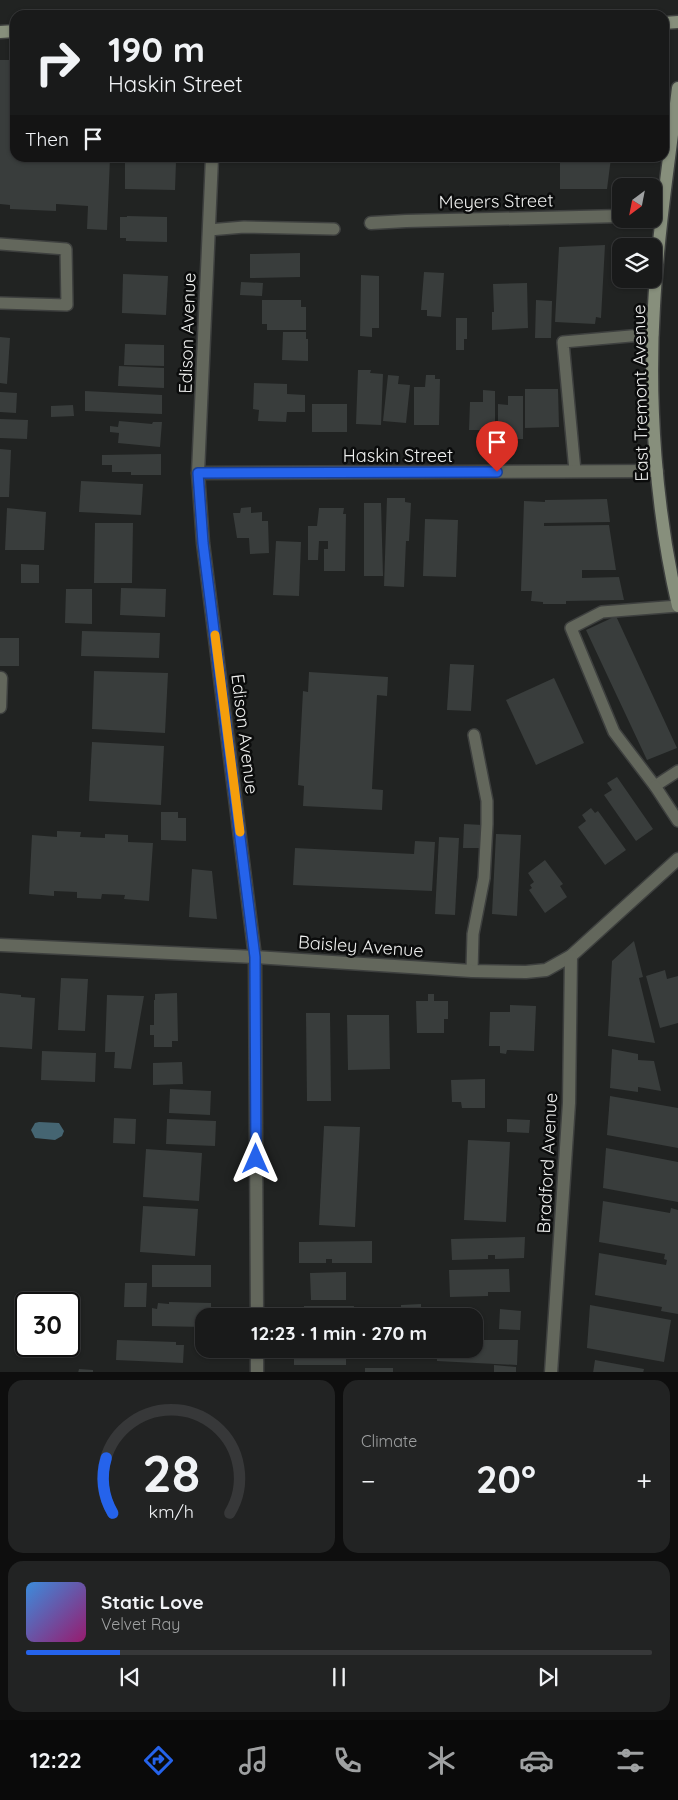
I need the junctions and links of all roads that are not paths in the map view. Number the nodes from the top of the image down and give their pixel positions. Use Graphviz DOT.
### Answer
graph roads {
  1 [pos="678,88"];
  2 [pos="669,145"];
  3 [pos="212,162"];
  4 [pos="666,162"];
  5 [pos="662,190"];
  6 [pos="612,216"];
  7 [pos="371,223"];
  8 [pos="658,228"];
  9 [pos="334,229"];
  10 [pos="209,230"];
  11 [pos="0,244"];
  12 [pos="0,303"];
  13 [pos="653,334"];
  14 [pos="575,471"];
  15 [pos="657,471"];
  16 [pos="198,473"];
  17 [pos="678,606"];
  18 [pos="2,678"];
  19 [pos="0,707"];
  20 [pos="474,735"];
  21 [pos="678,771"];
  22 [pos="655,786"];
  23 [pos="678,821"];
  24 [pos="676,864"];
  25 [pos="0,945"];
  26 [pos="571,956"];
  27 [pos="255,957"];
  28 [pos="472,971"];
  29 [pos="257,1308"];
  30 [pos="257,1358"];
  31 [pos="257,1372"];
  32 [pos="552,1372"];
  1 -- 2 [label="main road, East Tremont Avenue"];
  3 -- 10 [label="street, Edison Avenue"];
  4 -- 5 [label="main road, East Tremont Avenue"];
  6 -- 7 [label="street, Meyers Street"];
  8 -- 13 [label="main road, East Tremont Avenue"];
  9 -- 10 [label="lane"];
  10 -- 16 [label="street, Edison Avenue"];
  11 -- 12 [label="lane"];
  13 -- 14 [label="lane"];
  13 -- 15 [label="main road, East Tremont Avenue"];
  14 -- 15 [label="street, Haskin Street"];
  14 -- 16 [label="street, Haskin Street"];
  15 -- 17 [label="main road, East Tremont Avenue"];
  16 -- 27 [label="street, Edison Avenue"];
  17 -- 22 [label="lane"];
  18 -- 19 [label="street"];
  20 -- 28 [label="lane"];
  21 -- 22 [label="lane"];
  22 -- 23 [label="lane"];
  24 -- 26 [label="street, Baisley Avenue"];
  25 -- 27 [label="street, Baisley Avenue"];
  26 -- 28 [label="street, Baisley Avenue"];
  26 -- 32 [label="street, Bradford Avenue"];
  27 -- 28 [label="street, Baisley Avenue"];
  27 -- 29 [label="street, Edison Avenue"];
  30 -- 31 [label="street"];
}
